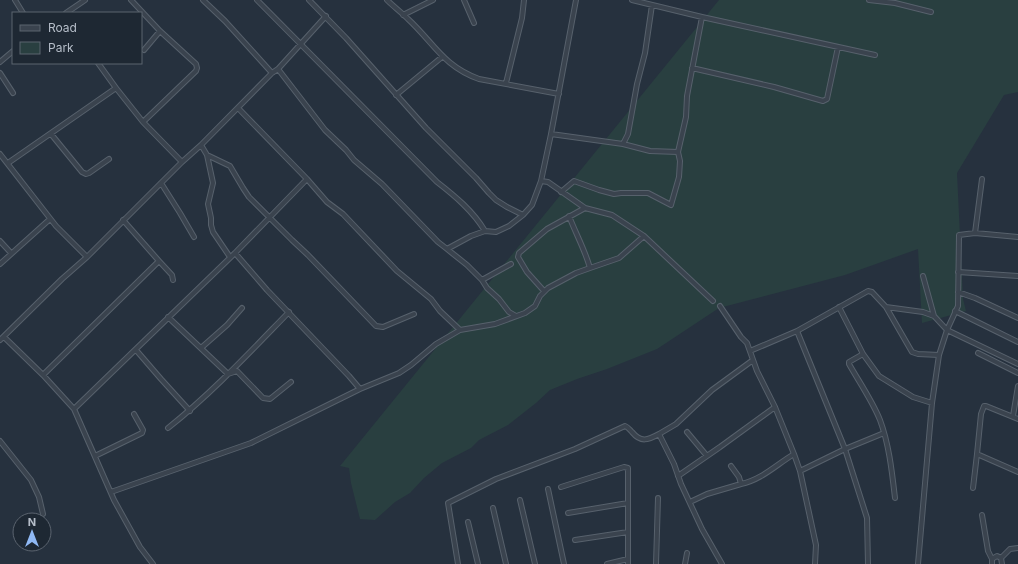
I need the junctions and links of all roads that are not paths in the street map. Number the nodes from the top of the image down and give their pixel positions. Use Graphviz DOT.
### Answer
graph roads {
  1 [pos="15,0"];
  2 [pos="85,0"];
  3 [pos="131,0"];
  4 [pos="204,0"];
  5 [pos="258,0"];
  6 [pos="309,0"];
  7 [pos="387,0"];
  8 [pos="433,0"];
  9 [pos="464,0"];
  10 [pos="524,0"];
  11 [pos="576,0"];
  12 [pos="632,0"];
  13 [pos="869,0"];
  14 [pos="644,2"];
  15 [pos="652,5"];
  16 [pos="22,12"];
  17 [pos="67,12"];
  18 [pos="931,12"];
  19 [pos="403,15"];
  20 [pos="326,16"];
  21 [pos="702,17"];
  22 [pos="474,23"];
  23 [pos="160,31"];
  24 [pos="300,43"];
  25 [pos="838,46"];
  26 [pos="144,50"];
  27 [pos="12,52"];
  28 [pos="875,55"];
  29 [pos="442,56"];
  30 [pos="0,62"];
  31 [pos="99,64"];
  32 [pos="692,68"];
  33 [pos="278,70"];
  34 [pos="0,73"];
  35 [pos="272,73"];
  36 [pos="506,83"];
  37 [pos="116,88"];
  38 [pos="13,93"];
  39 [pos="559,94"];
  40 [pos="396,95"];
  41 [pos="238,108"];
  42 [pos="143,122"];
  43 [pos="51,134"];
  44 [pos="551,134"];
  45 [pos="623,144"];
  46 [pos="201,145"];
  47 [pos="678,152"];
  48 [pos="0,154"];
  49 [pos="207,156"];
  50 [pos="109,158"];
  51 [pos="182,162"];
  52 [pos="8,163"];
  53 [pos="307,179"];
  54 [pos="982,179"];
  55 [pos="541,181"];
  56 [pos="161,183"];
  57 [pos="561,192"];
  58 [pos="585,208"];
  59 [pos="523,215"];
  60 [pos="569,216"];
  61 [pos="271,218"];
  62 [pos="50,219"];
  63 [pos="123,220"];
  64 [pos="484,231"];
  65 [pos="975,233"];
  66 [pos="644,236"];
  67 [pos="194,237"];
  68 [pos="1018,237"];
  69 [pos="0,241"];
  70 [pos="448,250"];
  71 [pos="11,253"];
  72 [pos="235,253"];
  73 [pos="87,257"];
  74 [pos="230,257"];
  75 [pos="159,261"];
  76 [pos="0,264"];
  77 [pos="511,264"];
  78 [pos="590,268"];
  79 [pos="958,272"];
  80 [pos="923,276"];
  81 [pos="1018,276"];
  82 [pos="173,280"];
  83 [pos="482,280"];
  84 [pos="544,291"];
  85 [pos="958,292"];
  86 [pos="713,301"];
  87 [pos="720,306"];
  88 [pos="839,307"];
  89 [pos="886,307"];
  90 [pos="242,308"];
  91 [pos="289,312"];
  92 [pos="955,312"];
  93 [pos="414,314"];
  94 [pos="516,316"];
  95 [pos="934,316"];
  96 [pos="168,317"];
  97 [pos="1018,318"];
  98 [pos="460,330"];
  99 [pos="947,330"];
  100 [pos="797,331"];
  101 [pos="4,337"];
  102 [pos="0,340"];
  103 [pos="1018,342"];
  104 [pos="201,348"];
  105 [pos="136,350"];
  106 [pos="750,352"];
  107 [pos="978,353"];
  108 [pos="863,354"];
  109 [pos="939,355"];
  110 [pos="753,360"];
  111 [pos="1018,364"];
  112 [pos="1018,372"];
  113 [pos="228,374"];
  114 [pos="43,375"];
  115 [pos="291,382"];
  116 [pos="1018,386"];
  117 [pos="360,389"];
  118 [pos="932,403"];
  119 [pos="775,407"];
  120 [pos="74,409"];
  121 [pos="190,410"];
  122 [pos="134,414"];
  123 [pos="1012,416"];
  124 [pos="1018,419"];
  125 [pos="168,428"];
  126 [pos="687,432"];
  127 [pos="884,433"];
  128 [pos="659,434"];
  129 [pos="0,441"];
  130 [pos="845,449"];
  131 [pos="794,454"];
  132 [pos="977,454"];
  133 [pos="95,456"];
  134 [pos="707,456"];
  135 [pos="731,466"];
  136 [pos="800,471"];
  137 [pos="1018,472"];
  138 [pos="678,476"];
  139 [pos="741,484"];
  140 [pos="561,487"];
  141 [pos="973,488"];
  142 [pos="548,489"];
  143 [pos="111,492"];
  144 [pos="658,498"];
  145 [pos="895,498"];
  146 [pos="520,500"];
  147 [pos="690,502"];
  148 [pos="628,503"];
  149 [pos="494,508"];
  150 [pos="42,512"];
  151 [pos="568,513"];
  152 [pos="982,515"];
  153 [pos="468,522"];
  154 [pos="628,532"];
  155 [pos="575,540"];
  156 [pos="1018,548"];
  157 [pos="687,553"];
  158 [pos="1001,558"];
  159 [pos="992,559"];
  160 [pos="628,562"];
  161 [pos="153,564"];
  162 [pos="458,564"];
  163 [pos="478,564"];
  164 [pos="506,564"];
  165 [pos="535,564"];
  166 [pos="564,564"];
  167 [pos="608,564"];
  168 [pos="656,564"];
  169 [pos="685,564"];
  170 [pos="722,564"];
  171 [pos="815,564"];
  172 [pos="868,564"];
  173 [pos="918,564"];
  174 [pos="992,564"];
  175 [pos="1002,564"];
  1 -- 16 [label="street"];
  2 -- 17 [label="street"];
  3 -- 23 [label="street"];
  4 -- 35 [label="street"];
  5 -- 24 [label="street"];
  6 -- 20 [label="street"];
  7 -- 19 [label="street"];
  8 -- 19 [label="street"];
  9 -- 22 [label="street"];
  10 -- 36 [label="street"];
  11 -- 39 [label="street"];
  12 -- 14 [label="street"];
  13 -- 18 [label="street"];
  14 -- 15 [label="street"];
  15 -- 21 [label="street"];
  15 -- 45 [label="street"];
  19 -- 29 [label="street"];
  20 -- 24 [label="street"];
  20 -- 40 [label="street"];
  21 -- 25 [label="street"];
  21 -- 32 [label="street"];
  23 -- 26 [label="street"];
  23 -- 42 [label="street"];
  24 -- 33 [label="street"];
  24 -- 64 [label="street"];
  25 -- 28 [label="street"];
  25 -- 32 [label="street"];
  27 -- 30 [label="street"];
  29 -- 36 [label="street"];
  29 -- 40 [label="street"];
  31 -- 37 [label="street"];
  32 -- 47 [label="street"];
  33 -- 35 [label="street"];
  33 -- 70 [label="street"];
  34 -- 38 [label="street"];
  35 -- 41 [label="street"];
  36 -- 39 [label="street"];
  37 -- 42 [label="street"];
  37 -- 43 [label="street"];
  39 -- 44 [label="street"];
  40 -- 59 [label="street"];
  41 -- 46 [label="street"];
  41 -- 53 [label="street"];
  42 -- 51 [label="street"];
  43 -- 50 [label="street"];
  43 -- 52 [label="street"];
  44 -- 45 [label="street"];
  44 -- 55 [label="street"];
  45 -- 47 [label="street"];
  46 -- 49 [label="street"];
  46 -- 51 [label="street"];
  47 -- 57 [label="street"];
  48 -- 52 [label="street"];
  49 -- 61 [label="street"];
  49 -- 74 [label="street"];
  51 -- 56 [label="street"];
  52 -- 62 [label="street"];
  53 -- 61 [label="street"];
  53 -- 98 [label="street"];
  54 -- 65 [label="street"];
  55 -- 57 [label="street"];
  55 -- 59 [label="street"];
  56 -- 63 [label="street"];
  56 -- 67 [label="street"];
  57 -- 58 [label="street"];
  58 -- 60 [label="street"];
  58 -- 66 [label="street"];
  59 -- 64 [label="street"];
  60 -- 78 [label="street"];
  60 -- 84 [label="street"];
  61 -- 72 [label="street"];
  61 -- 93 [label="street"];
  62 -- 71 [label="street"];
  62 -- 73 [label="street"];
  63 -- 73 [label="street"];
  63 -- 75 [label="street"];
  64 -- 70 [label="street"];
  65 -- 68 [label="street"];
  65 -- 79 [label="street"];
  66 -- 78 [label="street"];
  66 -- 86 [label="street"];
  69 -- 71 [label="street"];
  70 -- 83 [label="street"];
  71 -- 76 [label="street"];
  72 -- 74 [label="street"];
  72 -- 91 [label="street"];
  73 -- 101 [label="street"];
  74 -- 96 [label="street"];
  75 -- 82 [label="street"];
  75 -- 114 [label="street"];
  77 -- 83 [label="street"];
  78 -- 84 [label="street"];
  79 -- 81 [label="street"];
  79 -- 85 [label="street"];
  80 -- 95 [label="street"];
  83 -- 94 [label="street"];
  84 -- 94 [label="street"];
  85 -- 92 [label="street"];
  85 -- 97 [label="street"];
  87 -- 106 [label="street"];
  88 -- 89 [label="street"];
  88 -- 100 [label="street"];
  88 -- 108 [label="street"];
  89 -- 95 [label="street"];
  89 -- 109 [label="street"];
  90 -- 104 [label="street"];
  91 -- 113 [label="street"];
  91 -- 117 [label="street"];
  92 -- 99 [label="street"];
  92 -- 103 [label="street"];
  94 -- 98 [label="street"];
  95 -- 99 [label="street"];
  96 -- 104 [label="street"];
  96 -- 105 [label="street"];
  98 -- 117 [label="street"];
  99 -- 109 [label="street"];
  99 -- 111 [label="street"];
  100 -- 106 [label="street"];
  100 -- 130 [label="street"];
  101 -- 102 [label="street"];
  101 -- 114 [label="street"];
  104 -- 113 [label="street"];
  105 -- 120 [label="street"];
  105 -- 121 [label="street"];
  106 -- 110 [label="street"];
  107 -- 112 [label="street"];
  108 -- 118 [label="street"];
  108 -- 127 [label="street"];
  109 -- 118 [label="street"];
  110 -- 119 [label="street"];
  110 -- 128 [label="street"];
  113 -- 115 [label="street"];
  113 -- 121 [label="street"];
  114 -- 120 [label="street"];
  116 -- 123 [label="street"];
  117 -- 143 [label="street"];
  118 -- 173 [label="street"];
  119 -- 131 [label="street"];
  119 -- 134 [label="street"];
  120 -- 133 [label="street"];
  121 -- 125 [label="street"];
  122 -- 133 [label="street"];
  123 -- 124 [label="street"];
  123 -- 132 [label="street"];
  126 -- 134 [label="street"];
  127 -- 130 [label="street"];
  127 -- 145 [label="street"];
  128 -- 138 [label="street"];
  128 -- 162 [label="street"];
  129 -- 150 [label="street"];
  130 -- 136 [label="street"];
  130 -- 172 [label="street"];
  131 -- 136 [label="street"];
  131 -- 139 [label="street"];
  132 -- 137 [label="street"];
  132 -- 141 [label="street"];
  133 -- 143 [label="street"];
  134 -- 138 [label="street"];
  135 -- 139 [label="street"];
  136 -- 171 [label="street"];
  138 -- 147 [label="street"];
  139 -- 147 [label="street"];
  140 -- 148 [label="street"];
  142 -- 166 [label="street"];
  143 -- 161 [label="street"];
  144 -- 168 [label="street"];
  146 -- 165 [label="street"];
  147 -- 170 [label="street"];
  148 -- 151 [label="street"];
  148 -- 154 [label="street"];
  149 -- 164 [label="street"];
  152 -- 159 [label="street"];
  153 -- 163 [label="street"];
  154 -- 155 [label="street"];
  154 -- 160 [label="street"];
  156 -- 158 [label="street"];
  157 -- 169 [label="street"];
  158 -- 159 [label="street"];
  158 -- 175 [label="street"];
  159 -- 174 [label="street"];
  160 -- 167 [label="street"];
}
